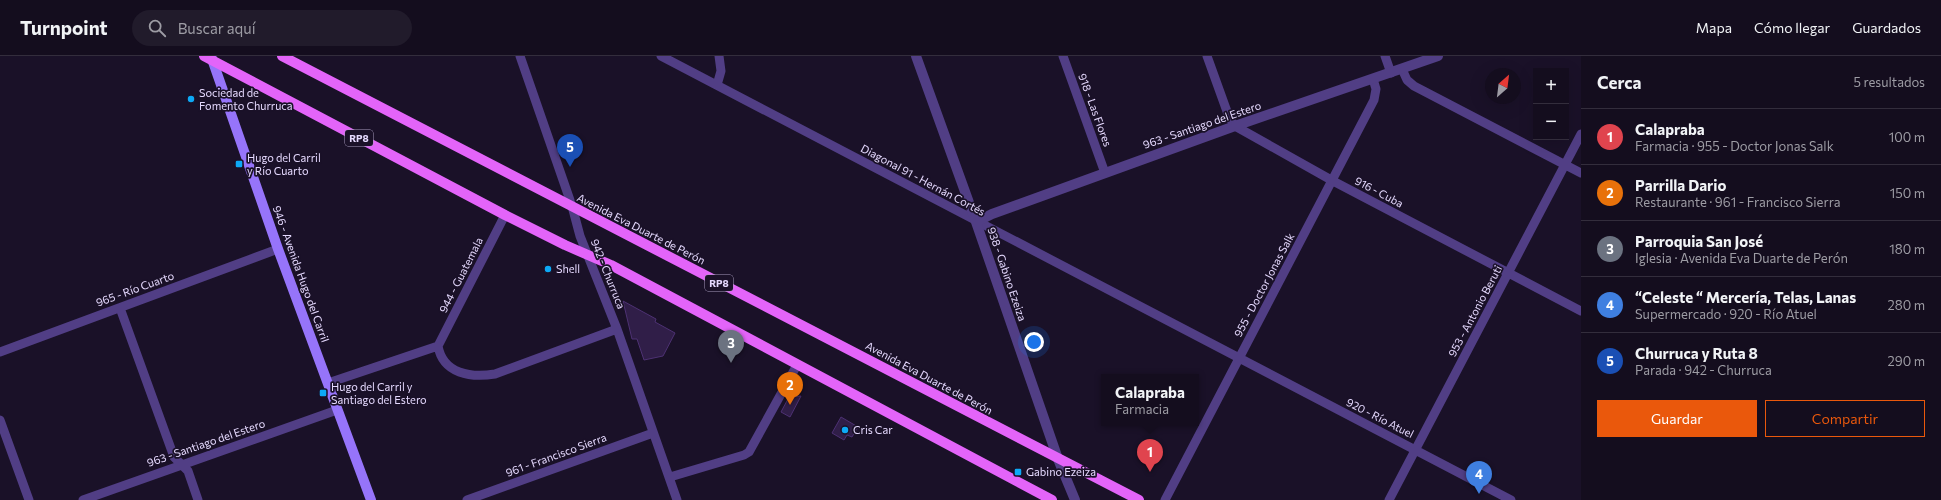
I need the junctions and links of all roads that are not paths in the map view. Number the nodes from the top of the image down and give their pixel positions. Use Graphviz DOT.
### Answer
graph roads {
  1 [pos="204,56"];
  2 [pos="282,56"];
  3 [pos="520,56"];
  4 [pos="661,56"];
  5 [pos="719,56"];
  6 [pos="916,56"];
  7 [pos="1063,56"];
  8 [pos="1207,56"];
  9 [pos="1385,56"];
  10 [pos="1438,56"];
  11 [pos="212,58"];
  12 [pos="1402,69"];
  13 [pos="1391,73"];
  14 [pos="1373,79"];
  15 [pos="716,85"];
  16 [pos="1235,126"];
  17 [pos="1581,134"];
  18 [pos="1565,164"];
  19 [pos="1105,172"];
  20 [pos="1581,172"];
  21 [pos="1333,181"];
  22 [pos="572,206"];
  23 [pos="505,215"];
  24 [pos="976,222"];
  25 [pos="278,249"];
  26 [pos="588,256"];
  27 [pos="1508,273"];
  28 [pos="120,308"];
  29 [pos="1581,311"];
  30 [pos="617,329"];
  31 [pos="438,346"];
  32 [pos="0,352"];
  33 [pos="1239,358"];
  34 [pos="797,365"];
  35 [pos="328,383"];
  36 [pos="338,410"];
  37 [pos="0,420"];
  38 [pos="653,432"];
  39 [pos="1415,450"];
  40 [pos="1058,459"];
  41 [pos="182,464"];
  42 [pos="670,478"];
  43 [pos="29,500"];
  44 [pos="83,500"];
  45 [pos="198,500"];
  46 [pos="371,500"];
  47 [pos="467,500"];
  48 [pos="678,500"];
  49 [pos="1052,500"];
  50 [pos="1075,500"];
  51 [pos="1138,500"];
  52 [pos="1164,500"];
  53 [pos="1390,500"];
  54 [pos="1511,500"];
  1 -- 11 [label="main road, RP8"];
  2 -- 22 [label="main road, Avenida Eva Duarte de Perón / RP8"];
  3 -- 22 [label="street, 942 - Churruca"];
  4 -- 15 [label="street, Diagonal 91 - Hernán Cortés"];
  5 -- 15 [label="street"];
  6 -- 24 [label="street, 938 - Gabino Ezeiza"];
  7 -- 19 [label="street, 918 - Las Flores"];
  8 -- 16 [label="street"];
  9 -- 13 [label="street"];
  10 -- 12 [label="street, 963 - Santiago del Estero"];
  11 -- 23 [label="main road, RP8"];
  11 -- 25 [label="main road, 946 - Avenida Hugo del Carril"];
  12 -- 13 [label="street, 963 - Santiago del Estero"];
  12 -- 18 [label="street"];
  13 -- 14 [label="street, 963 - Santiago del Estero"];
  14 -- 16 [label="street, 963 - Santiago del Estero"];
  14 -- 21 [label="street, 955 - Doctor Jonas Salk"];
  15 -- 24 [label="street, Diagonal 91 - Hernán Cortés"];
  16 -- 19 [label="street, 963 - Santiago del Estero"];
  16 -- 21 [label="street, 916 - Cuba"];
  17 -- 18 [label="street, 953 - Antonio Beruti"];
  18 -- 20 [label="street"];
  18 -- 27 [label="street, 953 - Antonio Beruti"];
  19 -- 24 [label="street, 963 - Santiago del Estero"];
  21 -- 27 [label="street, 916 - Cuba"];
  21 -- 33 [label="street, 955 - Doctor Jonas Salk"];
  22 -- 26 [label="street, 942 - Churruca"];
  22 -- 40 [label="main road, Avenida Eva Duarte de Perón / RP8"];
  23 -- 26 [label="main road, RP8"];
  23 -- 31 [label="street, 944 - Guatemala"];
  24 -- 33 [label="street, Diagonal 91 - Hernán Cortés"];
  24 -- 40 [label="street, 938 - Gabino Ezeiza"];
  25 -- 28 [label="street, 965 - Río Cuarto"];
  25 -- 35 [label="main road, 946 - Avenida Hugo del Carril"];
  26 -- 30 [label="street, 942 - Churruca"];
  26 -- 34 [label="main road, RP8"];
  27 -- 29 [label="street, 916 - Cuba"];
  27 -- 39 [label="street, 953 - Antonio Beruti"];
  28 -- 32 [label="street, 965 - Río Cuarto"];
  28 -- 41 [label="street"];
  30 -- 31 [label="street"];
  30 -- 38 [label="street, 942 - Churruca"];
  31 -- 35 [label="street"];
  33 -- 39 [label="street, 920 - Río Atuel"];
  33 -- 52 [label="street, 955 - Doctor Jonas Salk"];
  34 -- 42 [label="street"];
  34 -- 49 [label="main road, RP8"];
  35 -- 36 [label="main road, 946 - Avenida Hugo del Carril"];
  36 -- 41 [label="street, 963 - Santiago del Estero"];
  36 -- 46 [label="main road, 946 - Avenida Hugo del Carril"];
  37 -- 43 [label="street"];
  38 -- 42 [label="street, 942 - Churruca"];
  38 -- 47 [label="street, 961 - Francisco Sierra"];
  39 -- 53 [label="street, 953 - Antonio Beruti"];
  39 -- 54 [label="street, 920 - Río Atuel"];
  40 -- 50 [label="street, 938 - Gabino Ezeiza"];
  40 -- 51 [label="main road, Avenida Eva Duarte de Perón / RP8"];
  41 -- 44 [label="street, 963 - Santiago del Estero"];
  41 -- 45 [label="street"];
  42 -- 48 [label="street, 942 - Churruca"];
}
